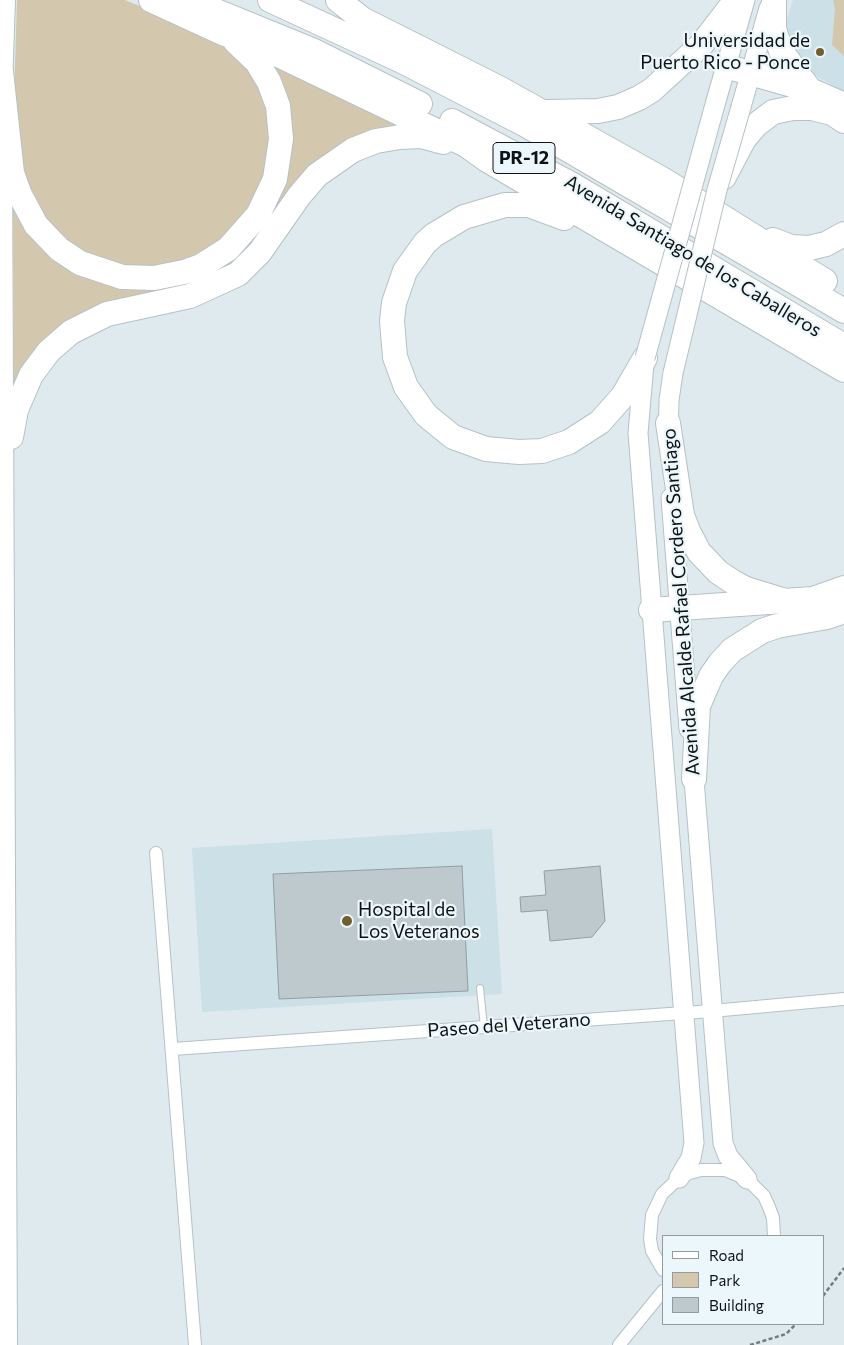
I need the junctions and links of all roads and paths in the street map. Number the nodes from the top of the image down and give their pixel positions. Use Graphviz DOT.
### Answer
graph roads {
  1 [pos="3,0"];
  2 [pos="151,0"];
  3 [pos="189,0"];
  4 [pos="270,0"];
  5 [pos="311,0"];
  6 [pos="338,0"];
  7 [pos="736,0"];
  8 [pos="745,0"];
  9 [pos="773,0"];
  10 [pos="362,19"];
  11 [pos="226,34"];
  12 [pos="725,66"];
  13 [pos="1,71"];
  14 [pos="752,73"];
  15 [pos="810,90"];
  16 [pos="0,94"];
  17 [pos="844,105"];
  18 [pos="543,112"];
  19 [pos="844,121"];
  20 [pos="0,159"];
  21 [pos="487,160"];
  22 [pos="717,190"];
  23 [pos="737,227"];
  24 [pos="844,234"];
  25 [pos="628,243"];
  26 [pos="844,292"];
  27 [pos="844,311"];
  28 [pos="844,346"];
  29 [pos="645,358"];
  30 [pos="844,370"];
  31 [pos="668,423"];
  32 [pos="844,588"];
  33 [pos="1,595"];
  34 [pos="782,600"];
  35 [pos="678,608"];
  36 [pos="652,610"];
  37 [pos="844,611"];
  38 [pos="694,779"];
  39 [pos="156,854"];
  40 [pos="480,988"];
  41 [pos="844,1000"];
  42 [pos="712,1011"];
  43 [pos="683,1013"];
  44 [pos="484,1027"];
  45 [pos="173,1049"];
  46 [pos="679,1178"];
  47 [pos="747,1179"];
  48 [pos="774,1235"];
  49 [pos="662,1268"];
  50 [pos="844,1268"];
  51 [pos="662,1292"];
  52 [pos="824,1295"];
  53 [pos="795,1325"];
  54 [pos="5,1345"];
  55 [pos="195,1345"];
  56 [pos="619,1345"];
  57 [pos="750,1345"];
  1 -- 13 [label="highway"];
  2 -- 11 [label="highway"];
  3 -- 28 [label="highway, Avenida Santiago de los Caballeros / PR-12"];
  4 -- 27 [label="highway, Avenida Santiago de los Caballeros / PR-12"];
  5 -- 10 [label="highway"];
  6 -- 10 [label="highway"];
  7 -- 18 [label="highway"];
  8 -- 12 [label="street, Avenida Alcalde Rafael Cordero Santiago"];
  9 -- 14 [label="street, Avenida Alcalde Rafael Cordero Santiago"];
  9 -- 15 [label="highway"];
  10 -- 18 [label="highway"];
  11 -- 13 [label="highway"];
  11 -- 21 [label="highway"];
  12 -- 14 [label="highway"];
  12 -- 29 [label="street, Avenida Alcalde Rafael Cordero Santiago, bridge"];
  13 -- 16 [label="highway"];
  14 -- 15 [label="highway"];
  14 -- 22 [label="street, Avenida Alcalde Rafael Cordero Santiago, bridge"];
  15 -- 17 [label="highway"];
  18 -- 23 [label="highway"];
  19 -- 22 [label="highway, bridge"];
  20 -- 33 [label="highway"];
  21 -- 25 [label="highway"];
  21 -- 33 [label="highway"];
  22 -- 31 [label="street, Avenida Alcalde Rafael Cordero Santiago, bridge"];
  23 -- 24 [label="highway"];
  23 -- 26 [label="highway"];
  25 -- 29 [label="highway"];
  25 -- 30 [label="highway"];
  29 -- 36 [label="street, Avenida Alcalde Rafael Cordero Santiago"];
  31 -- 34 [label="highway"];
  31 -- 35 [label="street, Avenida Alcalde Rafael Cordero Santiago"];
  32 -- 34 [label="highway"];
  33 -- 54 [label="highway"];
  34 -- 35 [label="highway"];
  35 -- 36 [label="highway"];
  35 -- 38 [label="street, Avenida Alcalde Rafael Cordero Santiago"];
  36 -- 43 [label="street, Avenida Alcalde Rafael Cordero Santiago"];
  37 -- 38 [label="highway"];
  38 -- 42 [label="street, Avenida Alcalde Rafael Cordero Santiago"];
  39 -- 45 [label="street"];
  40 -- 44 [label="lane"];
  41 -- 42 [label="street, Paseo del Veterano"];
  42 -- 43 [label="street, Paseo del Veterano"];
  42 -- 47 [label="street, Avenida Alcalde Rafael Cordero Santiago"];
  43 -- 44 [label="street, Paseo del Veterano"];
  43 -- 46 [label="street, Avenida Alcalde Rafael Cordero Santiago"];
  44 -- 45 [label="street, Paseo del Veterano"];
  45 -- 55 [label="street"];
  46 -- 47 [label="street"];
  46 -- 49 [label="street"];
  47 -- 48 [label="street"];
  50 -- 52 [label="path"];
  51 -- 56 [label="street"];
  53 -- 57 [label="path"];
}
